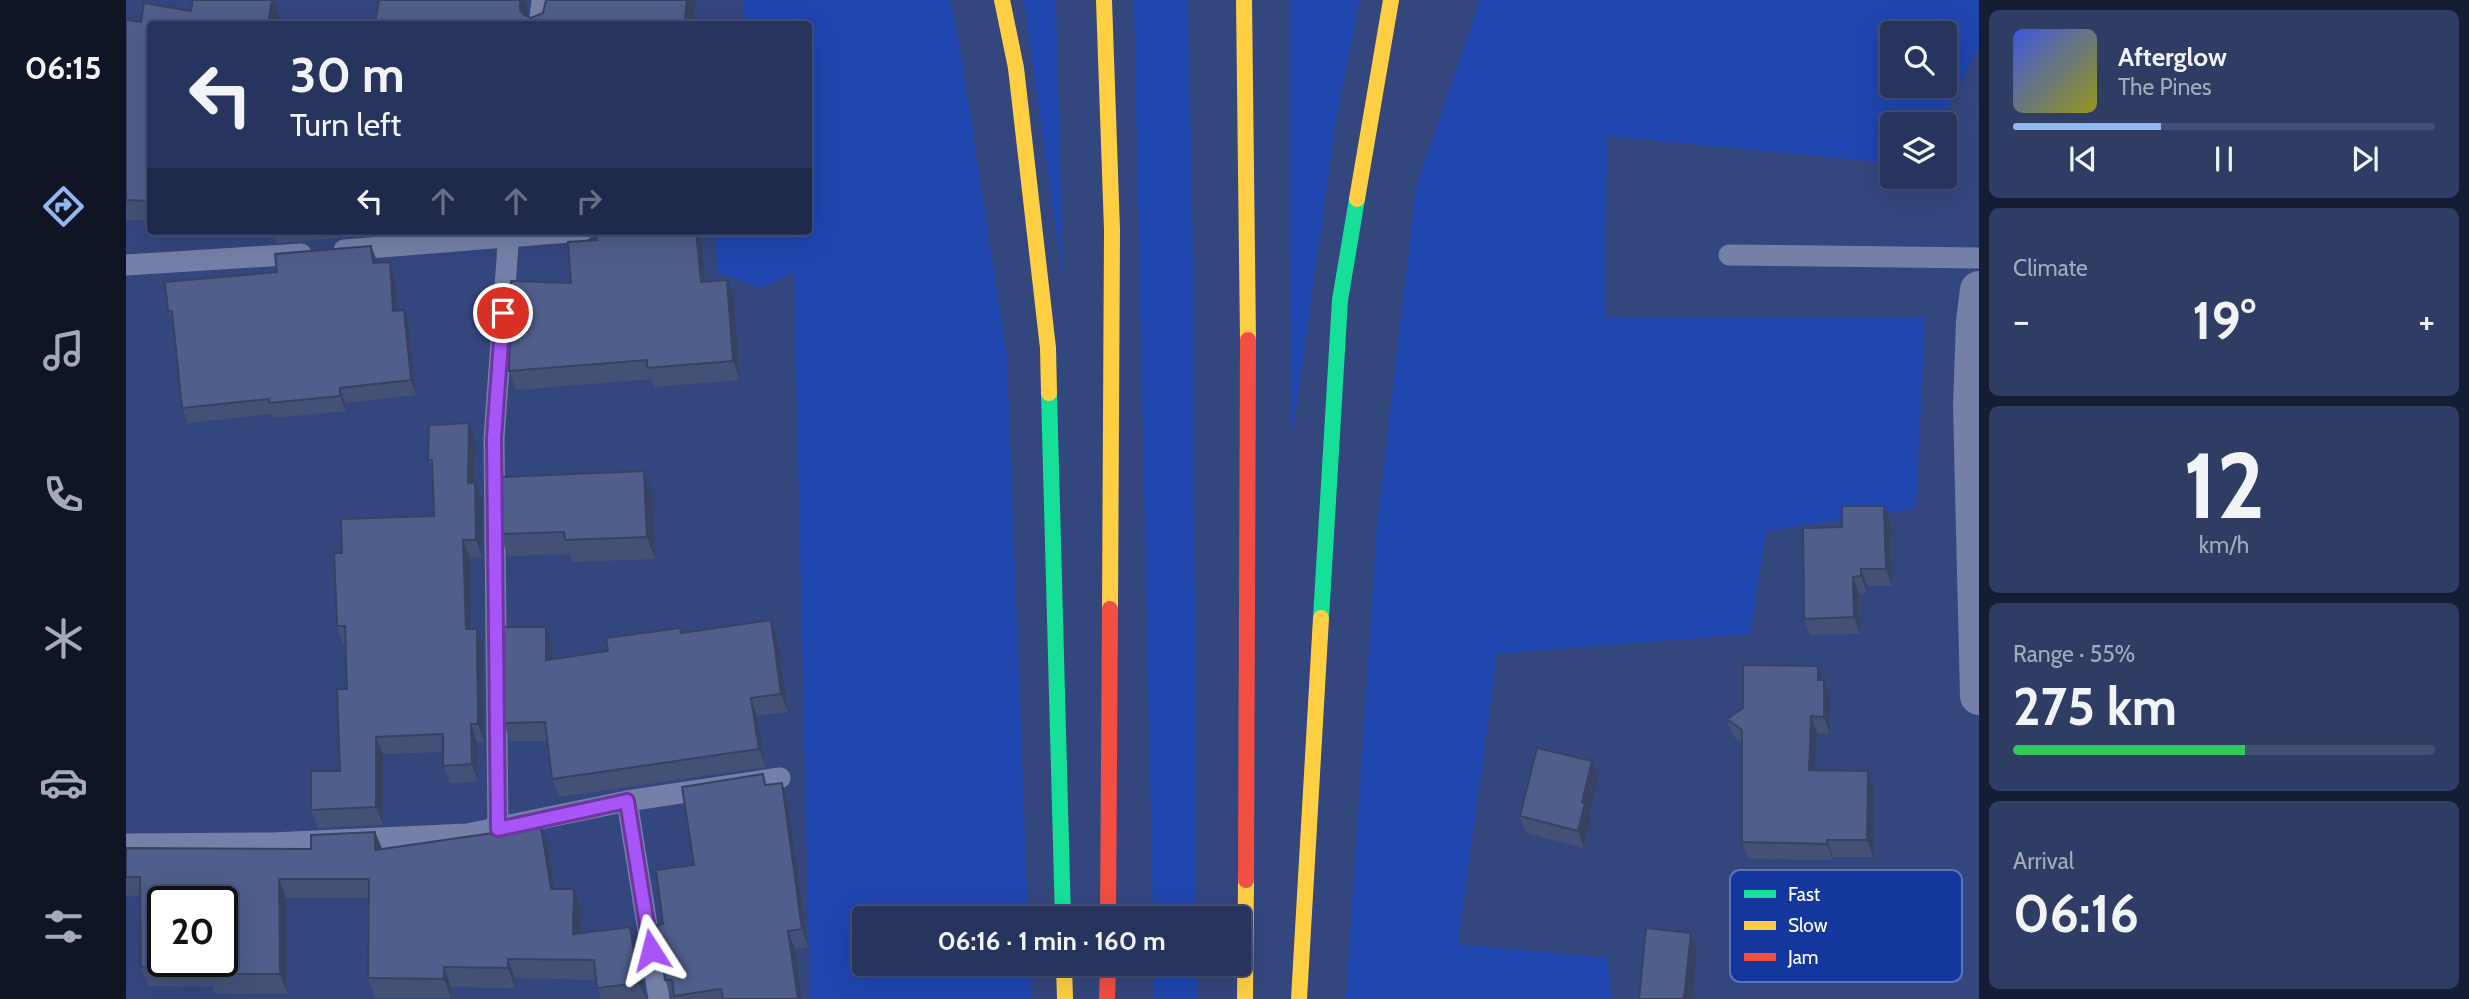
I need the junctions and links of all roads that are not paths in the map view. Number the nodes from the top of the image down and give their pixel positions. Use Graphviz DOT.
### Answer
graph roads {
  1 [pos="1002,0"];
  2 [pos="1104,0"];
  3 [pos="1244,0"];
  4 [pos="1391,0"];
  5 [pos="542,2"];
  6 [pos="539,21"];
  7 [pos="499,235"];
  8 [pos="509,235"];
  9 [pos="1729,255"];
  10 [pos="1979,258"];
  11 [pos="126,265"];
  12 [pos="1979,290"];
  13 [pos="1979,696"];
  14 [pos="780,778"];
  15 [pos="627,801"];
  16 [pos="498,829"];
  17 [pos="126,844"];
  18 [pos="1063,906"];
  19 [pos="1108,906"];
  20 [pos="1064,976"];
  21 [pos="1108,976"];
  22 [pos="659,999"];
  23 [pos="1065,999"];
  24 [pos="1107,999"];
  25 [pos="1245,999"];
  26 [pos="1299,999"];
  1 -- 18 [label="highway"];
  2 -- 19 [label="highway"];
  3 -- 25 [label="highway"];
  4 -- 26 [label="highway"];
  5 -- 6 [label="lane"];
  7 -- 11 [label="lane"];
  8 -- 16 [label="lane"];
  9 -- 10 [label="lane"];
  12 -- 13 [label="street"];
  14 -- 15 [label="lane"];
  15 -- 16 [label="lane"];
  15 -- 22 [label="lane"];
  16 -- 17 [label="lane"];
  20 -- 23 [label="highway"];
  21 -- 24 [label="highway"];
}
